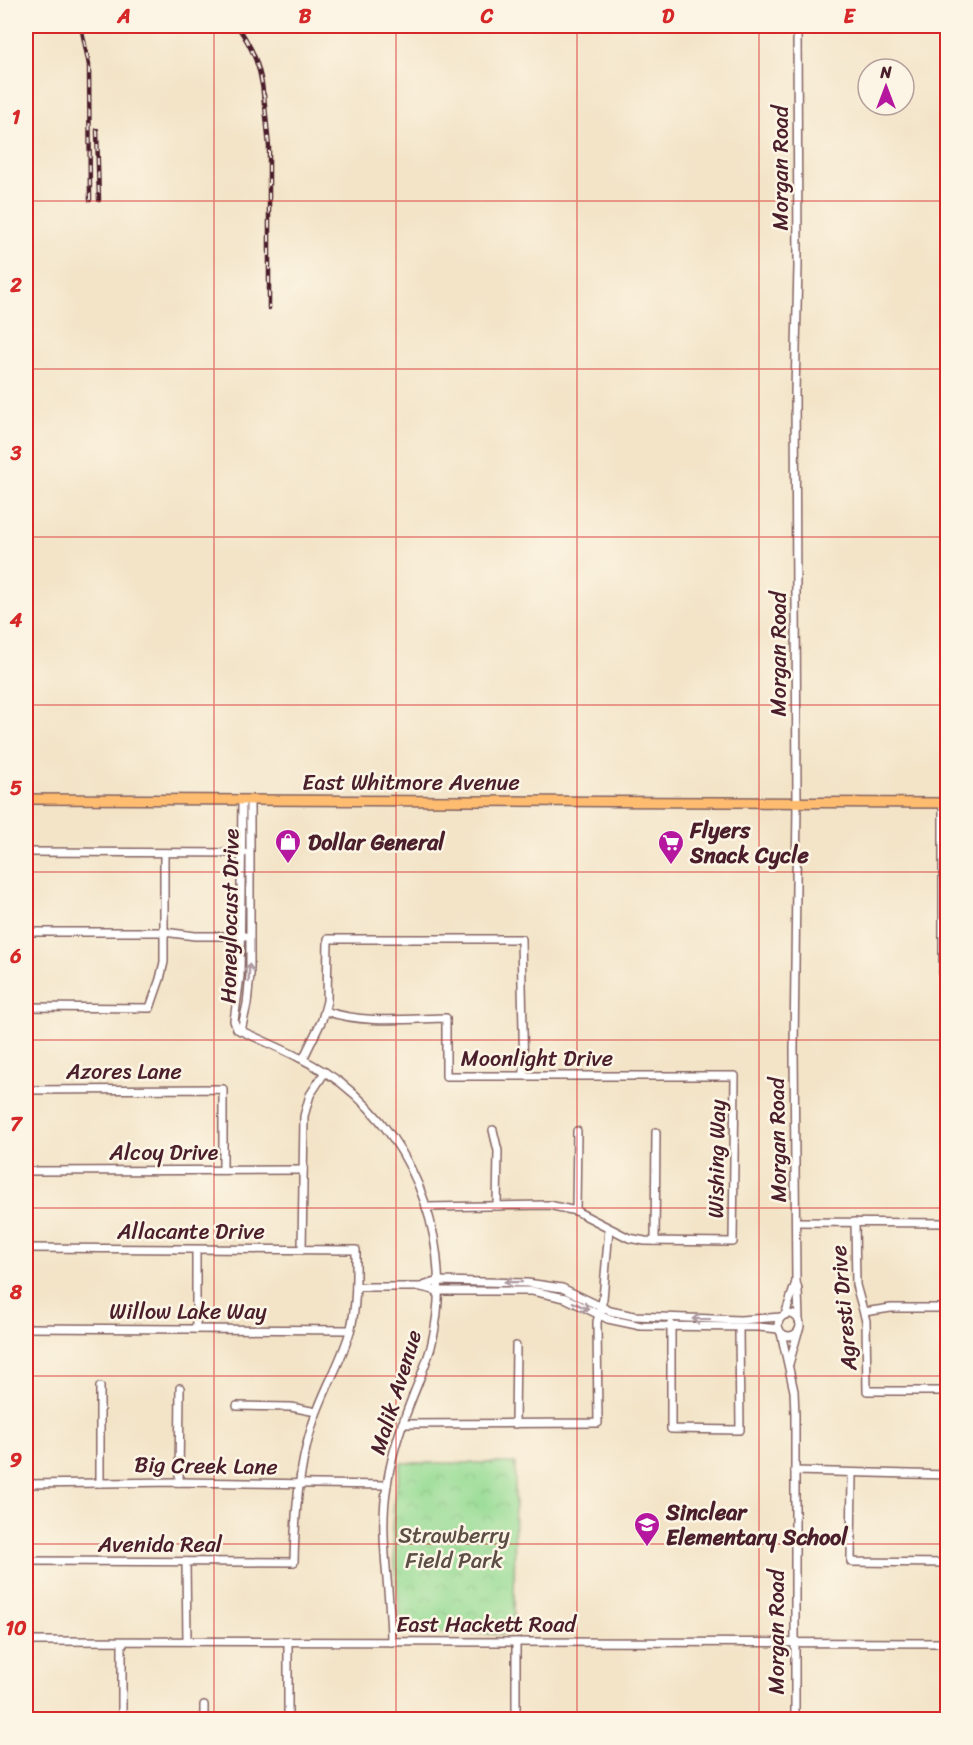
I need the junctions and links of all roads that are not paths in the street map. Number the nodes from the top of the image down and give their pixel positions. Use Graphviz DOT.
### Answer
graph roads {
  1 [pos="797,26"];
  2 [pos="26,799"];
  3 [pos="246,801"];
  4 [pos="797,803"];
  5 [pos="945,803"];
  6 [pos="26,852"];
  7 [pos="164,853"];
  8 [pos="241,853"];
  9 [pos="250,853"];
  10 [pos="26,932"];
  11 [pos="164,932"];
  12 [pos="240,936"];
  13 [pos="250,936"];
  14 [pos="26,1007"];
  15 [pos="325,1011"];
  16 [pos="943,1011"];
  17 [pos="239,1030"];
  18 [pos="303,1059"];
  19 [pos="325,1072"];
  20 [pos="524,1075"];
  21 [pos="735,1076"];
  22 [pos="26,1090"];
  23 [pos="493,1130"];
  24 [pos="577,1131"];
  25 [pos="656,1132"];
  26 [pos="223,1170"];
  27 [pos="303,1170"];
  28 [pos="26,1171"];
  29 [pos="497,1206"];
  30 [pos="426,1207"];
  31 [pos="576,1211"];
  32 [pos="796,1222"];
  33 [pos="855,1222"];
  34 [pos="948,1223"];
  35 [pos="609,1229"];
  36 [pos="655,1241"];
  37 [pos="26,1248"];
  38 [pos="196,1250"];
  39 [pos="302,1250"];
  40 [pos="438,1281"];
  41 [pos="796,1282"];
  42 [pos="356,1287"];
  43 [pos="421,1287"];
  44 [pos="438,1291"];
  45 [pos="601,1306"];
  46 [pos="948,1308"];
  47 [pos="864,1312"];
  48 [pos="599,1315"];
  49 [pos="783,1316"];
  50 [pos="671,1318"];
  51 [pos="799,1321"];
  52 [pos="671,1327"];
  53 [pos="26,1328"];
  54 [pos="739,1328"];
  55 [pos="196,1329"];
  56 [pos="350,1330"];
  57 [pos="780,1331"];
  58 [pos="798,1331"];
  59 [pos="516,1346"];
  60 [pos="789,1364"];
  61 [pos="100,1387"];
  62 [pos="180,1388"];
  63 [pos="948,1391"];
  64 [pos="237,1406"];
  65 [pos="316,1412"];
  66 [pos="402,1424"];
  67 [pos="515,1424"];
  68 [pos="795,1471"];
  69 [pos="852,1474"];
  70 [pos="948,1475"];
  71 [pos="180,1482"];
  72 [pos="100,1483"];
  73 [pos="26,1484"];
  74 [pos="298,1484"];
  75 [pos="387,1485"];
  76 [pos="26,1561"];
  77 [pos="186,1562"];
  78 [pos="948,1563"];
  79 [pos="26,1641"];
  80 [pos="186,1641"];
  81 [pos="122,1642"];
  82 [pos="288,1642"];
  83 [pos="392,1642"];
  84 [pos="516,1642"];
  85 [pos="794,1642"];
  86 [pos="948,1644"];
  87 [pos="204,1705"];
  88 [pos="122,1719"];
  89 [pos="204,1719"];
  90 [pos="288,1719"];
  91 [pos="516,1719"];
  92 [pos="795,1719"];
  1 -- 4 [label="street, Morgan Road"];
  2 -- 3 [label="main road, East Whitmore Avenue"];
  3 -- 4 [label="main road, East Whitmore Avenue"];
  3 -- 8 [label="street, Honeylocust Drive"];
  3 -- 9 [label="street, Honeylocust Drive"];
  4 -- 5 [label="main road, East Whitmore Avenue"];
  4 -- 32 [label="street, Morgan Road"];
  5 -- 16 [label="street"];
  6 -- 7 [label="street"];
  7 -- 8 [label="street"];
  7 -- 11 [label="street"];
  8 -- 9 [label="street"];
  8 -- 12 [label="street, Honeylocust Drive"];
  9 -- 13 [label="street, Honeylocust Drive"];
  10 -- 11 [label="street"];
  11 -- 12 [label="street"];
  11 -- 14 [label="street"];
  12 -- 13 [label="street"];
  12 -- 17 [label="street, Honeylocust Drive"];
  17 -- 13 [label="street, Honeylocust Drive, one-way"];
  15 -- 18 [label="street"];
  15 -- 20 [label="street, Moonlight Drive"];
  15 -- 20 [label="street"];
  17 -- 18 [label="street, Malik Avenue"];
  18 -- 19 [label="street, Malik Avenue"];
  19 -- 27 [label="street"];
  19 -- 30 [label="street, Malik Avenue"];
  20 -- 21 [label="street, Moonlight Drive"];
  21 -- 36 [label="street, Wishing Way"];
  22 -- 26 [label="street, Azores Lane"];
  23 -- 29 [label="street"];
  24 -- 31 [label="street"];
  25 -- 36 [label="street"];
  26 -- 27 [label="street, Alcoy Drive"];
  26 -- 28 [label="street, Alcoy Drive"];
  27 -- 39 [label="street"];
  29 -- 30 [label="street"];
  29 -- 31 [label="street"];
  30 -- 40 [label="street, Malik Avenue"];
  31 -- 35 [label="street"];
  32 -- 33 [label="street"];
  32 -- 41 [label="street, Morgan Road"];
  33 -- 34 [label="street"];
  33 -- 47 [label="street, Agresti Drive"];
  35 -- 36 [label="street"];
  35 -- 45 [label="street"];
  37 -- 38 [label="street, Allacante Drive"];
  38 -- 39 [label="street, Allacante Drive"];
  38 -- 55 [label="street"];
  39 -- 42 [label="street, Allacante Drive"];
  40 -- 43 [label="street"];
  40 -- 44 [label="street, Malik Avenue"];
  45 -- 40 [label="street, one-way"];
  41 -- 49 [label="street, Morgan Road"];
  41 -- 51 [label="street, Morgan Road"];
  42 -- 43 [label="street"];
  42 -- 56 [label="street"];
  43 -- 44 [label="street"];
  44 -- 48 [label="street, one-way"];
  44 -- 66 [label="street, Malik Avenue"];
  45 -- 48 [label="street"];
  45 -- 50 [label="street"];
  46 -- 47 [label="street"];
  47 -- 63 [label="street, Agresti Drive"];
  48 -- 52 [label="street"];
  48 -- 67 [label="street"];
  49 -- 50 [label="street, one-way"];
  49 -- 51 [label="street"];
  49 -- 57 [label="street"];
  50 -- 52 [label="street"];
  51 -- 58 [label="street"];
  52 -- 54 [label="street"];
  52 -- 54 [label="street"];
  53 -- 55 [label="street, Willow Lake Way"];
  54 -- 57 [label="street"];
  55 -- 56 [label="street, Willow Lake Way"];
  56 -- 65 [label="street"];
  57 -- 58 [label="street"];
  57 -- 60 [label="street, Morgan Road"];
  58 -- 60 [label="street, Morgan Road"];
  59 -- 67 [label="street"];
  60 -- 68 [label="street, Morgan Road"];
  61 -- 72 [label="street"];
  62 -- 71 [label="street"];
  64 -- 65 [label="street"];
  65 -- 74 [label="street"];
  66 -- 67 [label="street"];
  66 -- 75 [label="street, Malik Avenue"];
  68 -- 69 [label="street"];
  68 -- 85 [label="street, Morgan Road"];
  69 -- 70 [label="street"];
  69 -- 78 [label="street"];
  71 -- 72 [label="street, Big Creek Lane"];
  71 -- 74 [label="street, Big Creek Lane"];
  72 -- 73 [label="street, Big Creek Lane"];
  74 -- 75 [label="street, Big Creek Lane"];
  74 -- 77 [label="street, Avenida Real"];
  75 -- 83 [label="street, Malik Avenue"];
  76 -- 77 [label="street, Avenida Real"];
  77 -- 80 [label="street"];
  79 -- 81 [label="street, East Hackett Road"];
  80 -- 81 [label="street, East Hackett Road"];
  80 -- 82 [label="street, East Hackett Road"];
  81 -- 88 [label="street"];
  82 -- 83 [label="street, East Hackett Road"];
  82 -- 90 [label="street"];
  83 -- 84 [label="street, East Hackett Road"];
  84 -- 85 [label="street, East Hackett Road"];
  84 -- 91 [label="street"];
  85 -- 86 [label="street, East Hackett Road"];
  85 -- 92 [label="street, Morgan Road"];
  87 -- 89 [label="street"];
}
